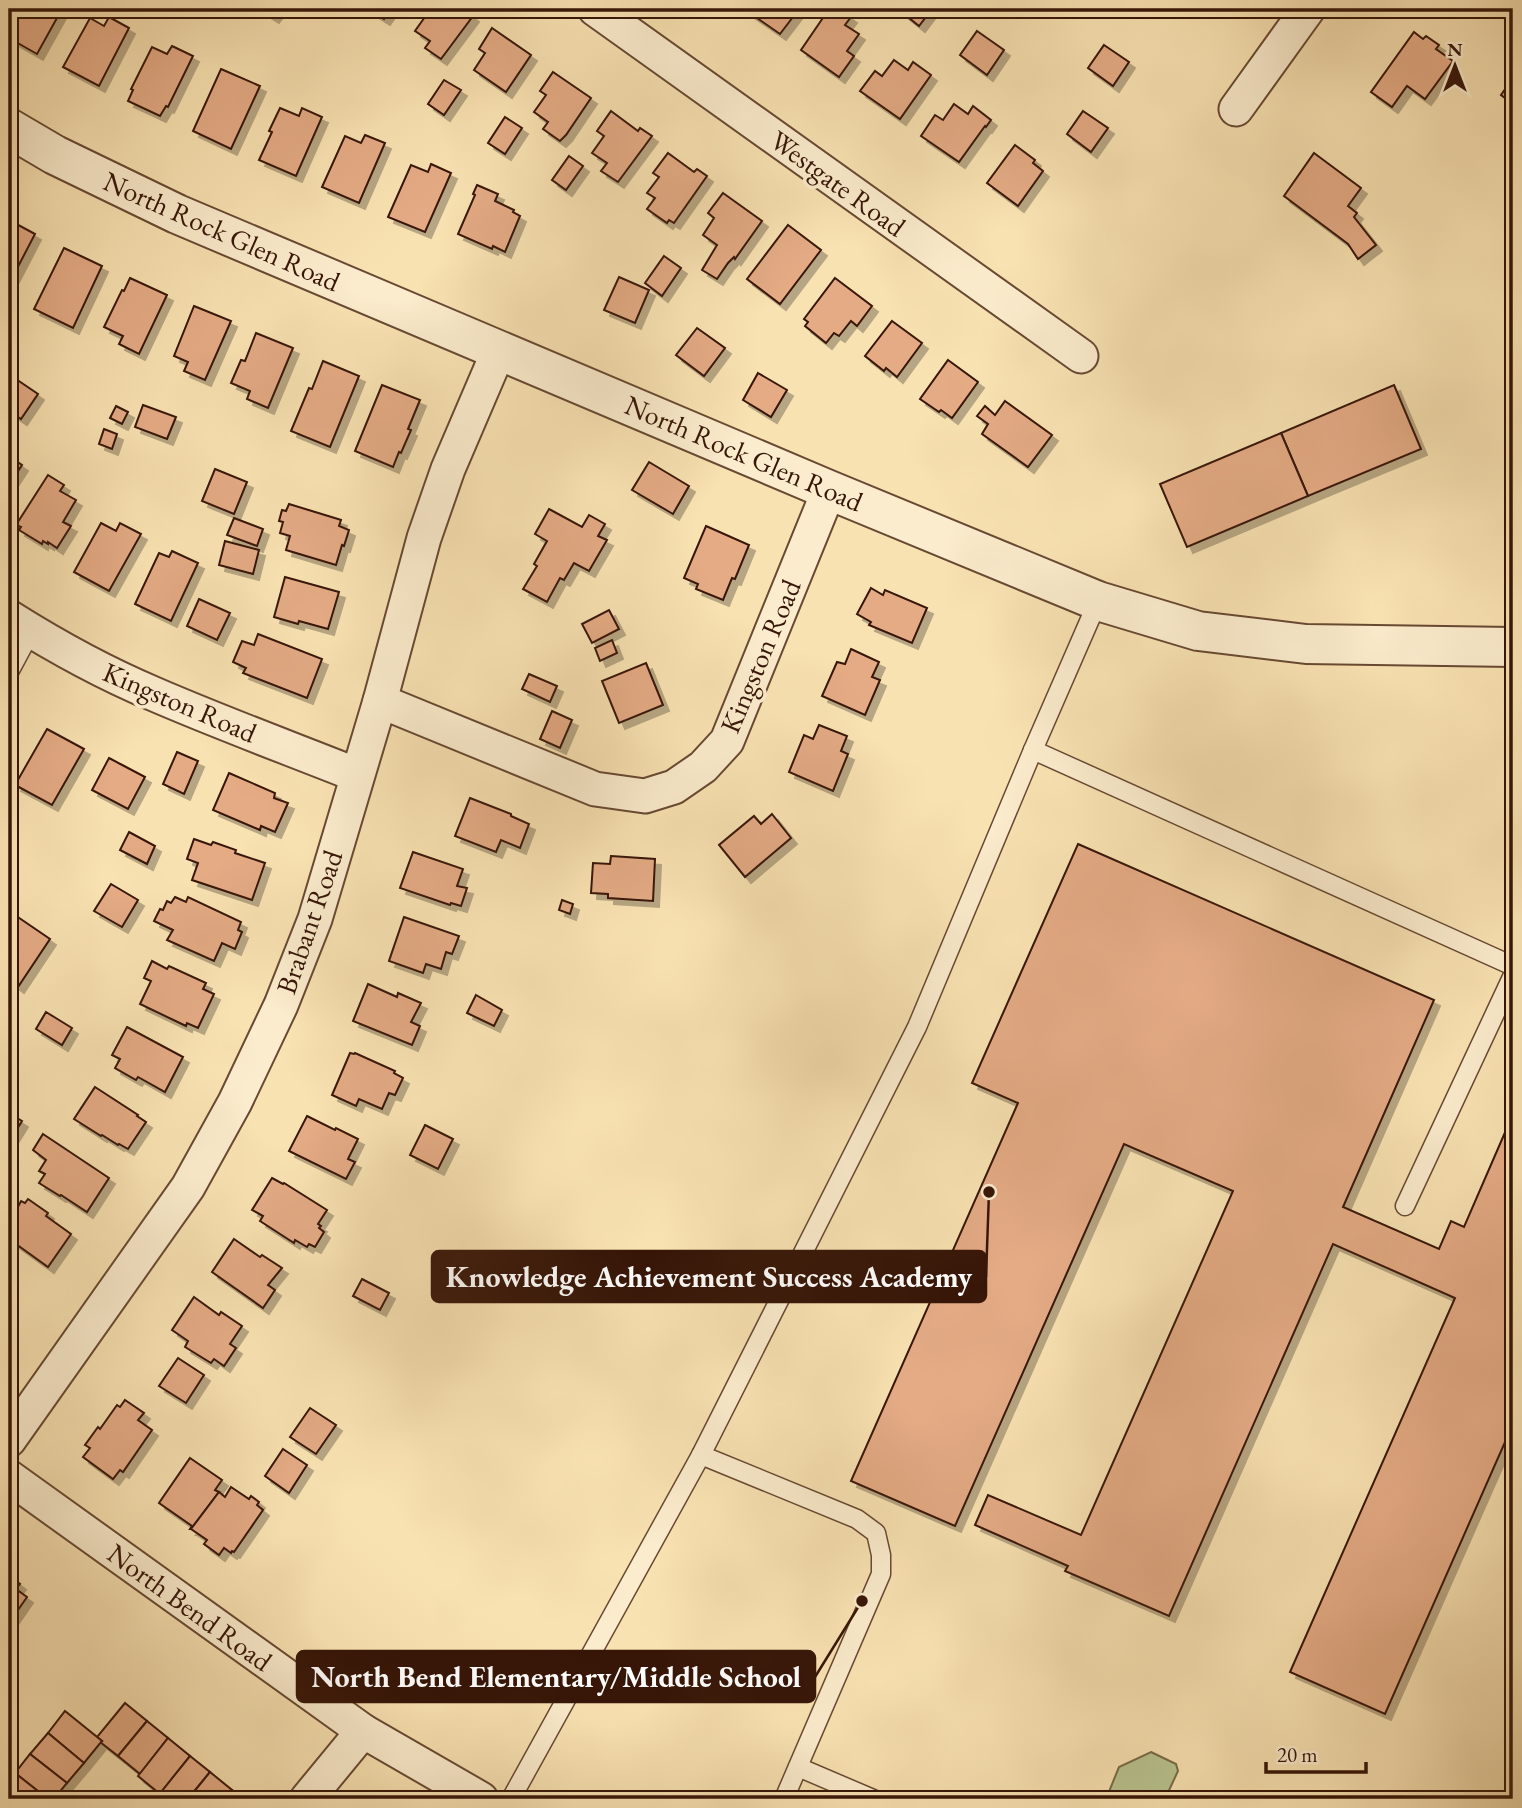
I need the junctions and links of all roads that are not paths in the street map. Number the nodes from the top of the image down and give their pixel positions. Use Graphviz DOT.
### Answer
graph roads {
  1 [pos="595,9"];
  2 [pos="1308,9"];
  3 [pos="1236,109"];
  4 [pos="9,128"];
  5 [pos="499,350"];
  6 [pos="1082,356"];
  7 [pos="829,490"];
  8 [pos="1098,601"];
  9 [pos="20,624"];
  10 [pos="1513,647"];
  11 [pos="9,672"];
  12 [pos="380,701"];
  13 [pos="1033,750"];
  14 [pos="357,775"];
  15 [pos="1513,966"];
  16 [pos="1513,975"];
  17 [pos="1405,1206"];
  18 [pos="9,1440"];
  19 [pos="701,1455"];
  20 [pos="9,1478"];
  21 [pos="363,1731"];
  22 [pos="798,1767"];
  23 [pos="307,1799"];
  24 [pos="481,1799"];
  25 [pos="511,1799"];
  26 [pos="784,1799"];
  27 [pos="873,1799"];
  1 -- 6 [label="street, Westgate Road"];
  2 -- 3 [label="street"];
  4 -- 5 [label="street, North Rock Glen Road"];
  5 -- 7 [label="street, North Rock Glen Road"];
  5 -- 12 [label="street, Brabant Road"];
  7 -- 8 [label="street, North Rock Glen Road"];
  7 -- 12 [label="street, Kingston Road"];
  8 -- 10 [label="street, North Rock Glen Road"];
  8 -- 13 [label="lane"];
  9 -- 11 [label="lane"];
  9 -- 14 [label="street, Kingston Road"];
  12 -- 14 [label="street, Brabant Road"];
  13 -- 15 [label="lane"];
  13 -- 19 [label="lane"];
  14 -- 18 [label="street, Brabant Road"];
  16 -- 17 [label="lane"];
  19 -- 22 [label="lane"];
  19 -- 25 [label="lane"];
  20 -- 21 [label="street, North Bend Road"];
  21 -- 23 [label="street"];
  21 -- 24 [label="street, North Bend Road"];
  22 -- 26 [label="lane"];
  22 -- 27 [label="lane"];
}
